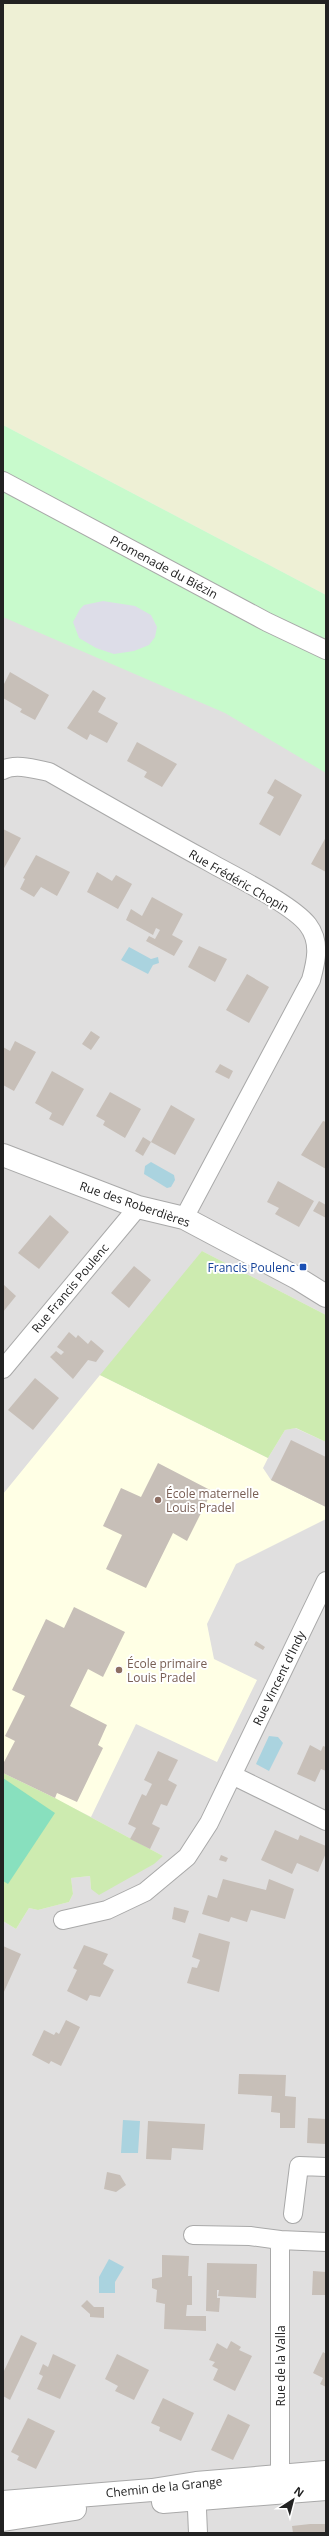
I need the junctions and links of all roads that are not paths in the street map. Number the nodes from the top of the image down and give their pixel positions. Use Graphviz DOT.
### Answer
graph roads {
  1 [pos="3,481"];
  2 [pos="326,650"];
  3 [pos="3,770"];
  4 [pos="3,1155"];
  5 [pos="138,1207"];
  6 [pos="184,1218"];
  7 [pos="326,1296"];
  8 [pos="3,1369"];
  9 [pos="326,1581"];
  10 [pos="232,1775"];
  11 [pos="326,1821"];
  12 [pos="63,1920"];
  13 [pos="326,2167"];
  14 [pos="293,2214"];
  15 [pos="193,2235"];
  16 [pos="280,2240"];
  17 [pos="326,2242"];
  18 [pos="326,2472"];
  19 [pos="280,2485"];
  20 [pos="326,2489"];
  21 [pos="196,2491"];
  22 [pos="3,2502"];
  23 [pos="3,2520"];
  24 [pos="198,2533"];
  1 -- 2 [label="street, Promenade du Biézin"];
  3 -- 6 [label="street, Rue Frédéric Chopin"];
  4 -- 5 [label="street, Rue des Roberdières"];
  5 -- 6 [label="street, Rue des Roberdières"];
  5 -- 8 [label="street, Rue Francis Poulenc"];
  6 -- 7 [label="street, Rue des Roberdières"];
  9 -- 10 [label="street, Rue Vincent d'Indy"];
  10 -- 11 [label="street"];
  10 -- 12 [label="street, Rue Vincent d'Indy"];
  13 -- 14 [label="street"];
  15 -- 16 [label="street"];
  16 -- 17 [label="street"];
  16 -- 19 [label="street, Rue de la Valla"];
  18 -- 19 [label="street, Chemin de la Grange"];
  19 -- 20 [label="street, Chemin de la Grange"];
  19 -- 21 [label="street, Chemin de la Grange"];
  21 -- 22 [label="street, Chemin de la Grange"];
  21 -- 23 [label="street, Chemin de la Grange"];
  21 -- 24 [label="street"];
}
